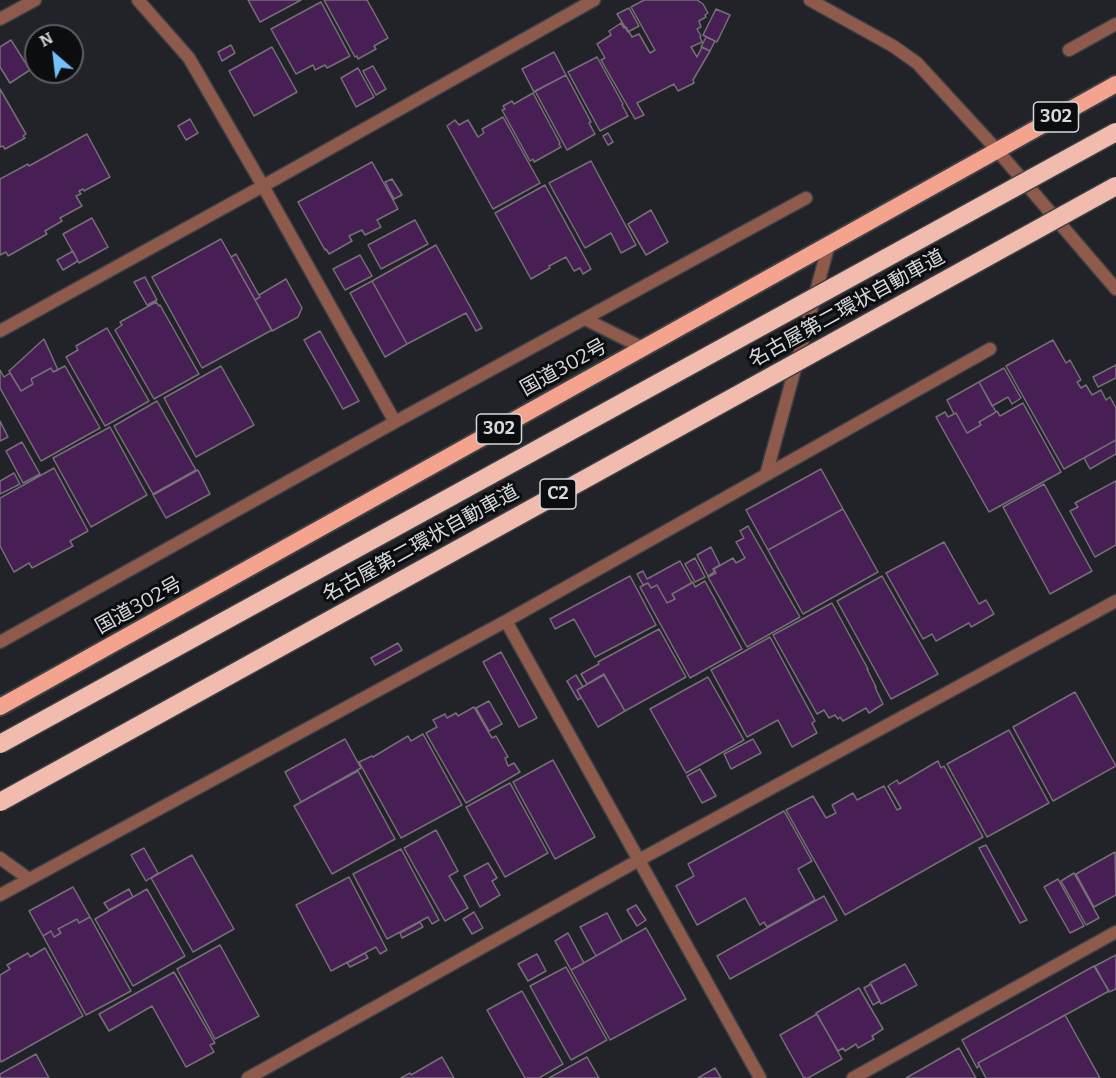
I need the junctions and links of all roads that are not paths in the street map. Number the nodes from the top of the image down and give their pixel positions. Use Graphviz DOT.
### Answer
graph roads {
  1 [pos="35,0"];
  2 [pos="138,0"];
  3 [pos="594,0"];
  4 [pos="810,0"];
  5 [pos="0,19"];
  6 [pos="1116,24"];
  7 [pos="1069,50"];
  8 [pos="1116,84"];
  9 [pos="1116,132"];
  10 [pos="997,150"];
  11 [pos="263,186"];
  12 [pos="1116,186"];
  13 [pos="806,198"];
  14 [pos="828,244"];
  15 [pos="1116,289"];
  16 [pos="585,319"];
  17 [pos="0,331"];
  18 [pos="643,348"];
  19 [pos="990,349"];
  20 [pos="395,423"];
  21 [pos="765,475"];
  22 [pos="1116,601"];
  23 [pos="506,621"];
  24 [pos="0,642"];
  25 [pos="0,707"];
  26 [pos="0,744"];
  27 [pos="0,802"];
  28 [pos="0,858"];
  29 [pos="639,860"];
  30 [pos="29,879"];
  31 [pos="0,895"];
  32 [pos="1116,932"];
  33 [pos="248,1078"];
  34 [pos="760,1078"];
  35 [pos="853,1078"];
  1 -- 5 [label="street"];
  2 -- 11 [label="street"];
  3 -- 11 [label="street"];
  4 -- 10 [label="street"];
  6 -- 7 [label="street"];
  8 -- 10 [label="highway, 国道302号 / 302"];
  9 -- 26 [label="highway, 名古屋第二環状自動車道 / C2, bridge"];
  10 -- 14 [label="highway, 国道302号 / 302"];
  10 -- 15 [label="street"];
  11 -- 17 [label="street"];
  11 -- 20 [label="street"];
  12 -- 27 [label="highway, 名古屋第二環状自動車道 / C2, bridge"];
  13 -- 16 [label="street"];
  14 -- 18 [label="highway, 国道302号 / 302"];
  14 -- 21 [label="street"];
  16 -- 18 [label="street"];
  16 -- 20 [label="street"];
  18 -- 25 [label="highway, 国道302号 / 302"];
  19 -- 21 [label="street"];
  20 -- 24 [label="street"];
  21 -- 23 [label="street"];
  22 -- 29 [label="street"];
  23 -- 29 [label="street"];
  23 -- 30 [label="street"];
  28 -- 30 [label="street"];
  29 -- 33 [label="street"];
  29 -- 34 [label="street"];
  30 -- 31 [label="street"];
  32 -- 35 [label="street"];
}
